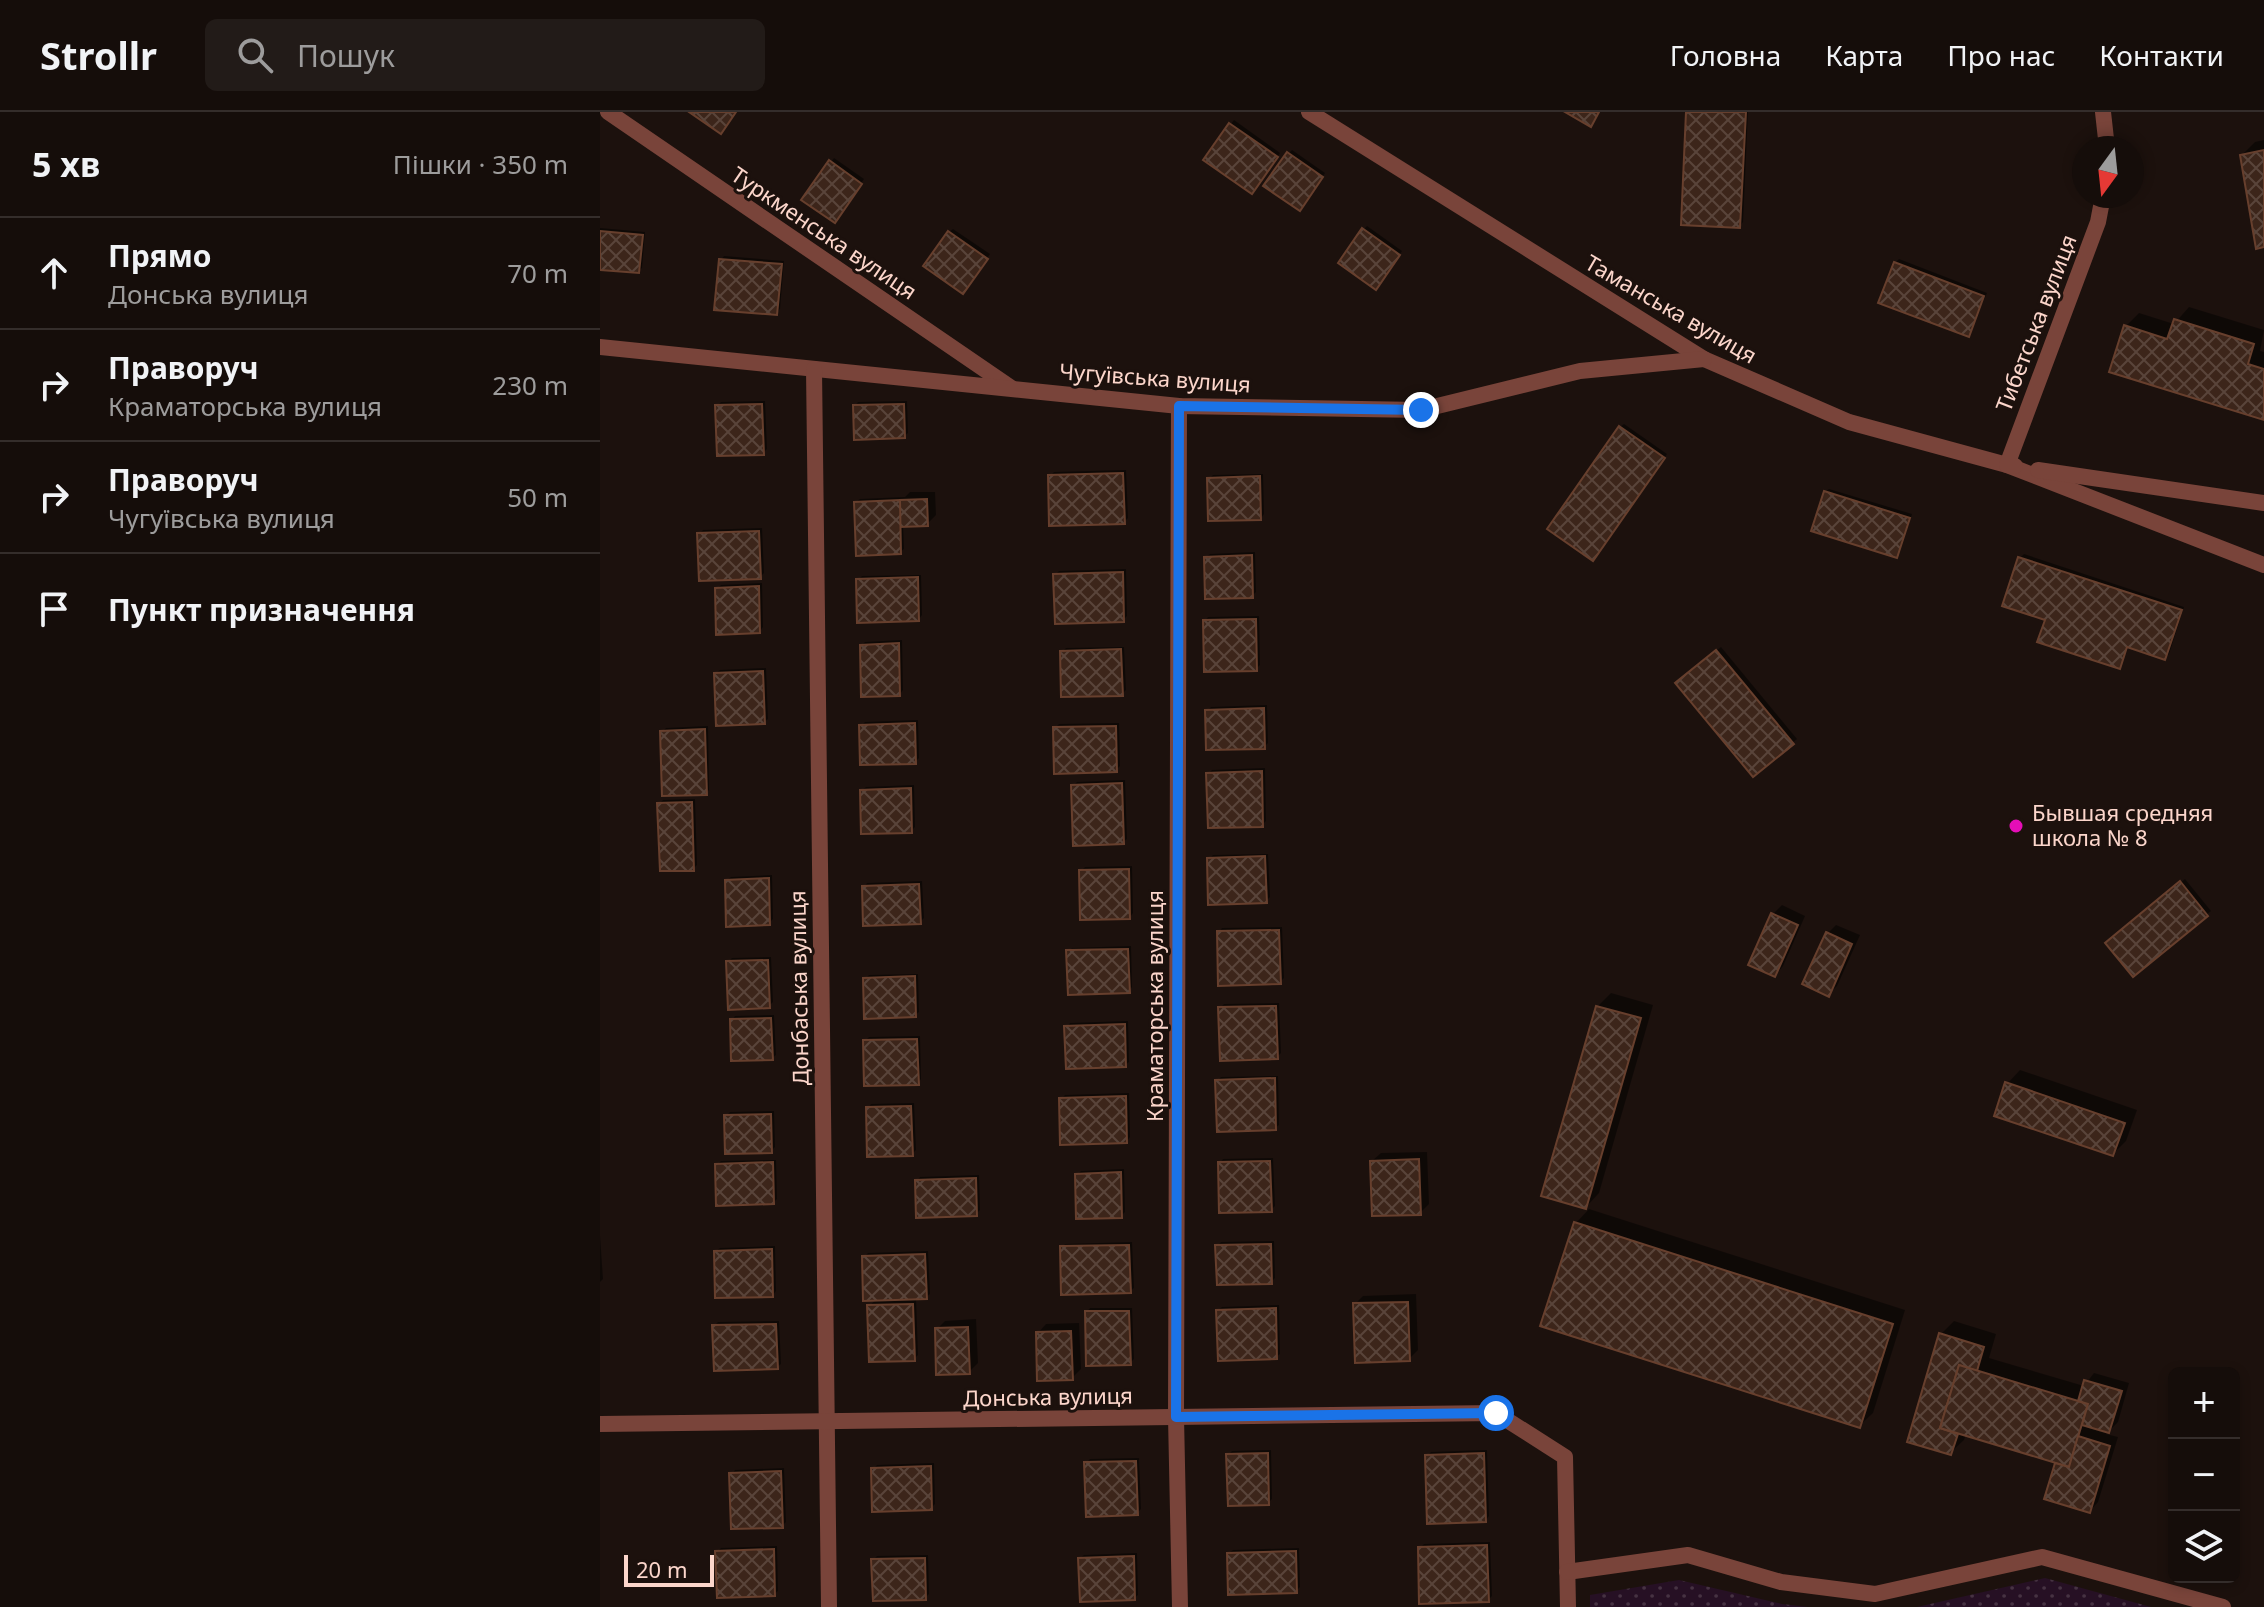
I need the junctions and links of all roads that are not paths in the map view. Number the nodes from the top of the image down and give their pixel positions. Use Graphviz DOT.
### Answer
graph roads {
  1 [pos="608,112"];
  2 [pos="1309,112"];
  3 [pos="2103,112"];
  4 [pos="2106,136"];
  5 [pos="2101,208"];
  6 [pos="600,347"];
  7 [pos="1704,359"];
  8 [pos="814,369"];
  9 [pos="1015,389"];
  10 [pos="1179,406"];
  11 [pos="2007,465"];
  12 [pos="2264,503"];
  13 [pos="2264,565"];
  14 [pos="1176,1417"];
  15 [pos="825,1422"];
  16 [pos="600,1424"];
  17 [pos="1567,1572"];
  18 [pos="829,1607"];
  19 [pos="1180,1607"];
  20 [pos="1568,1607"];
  21 [pos="2223,1607"];
  1 -- 9 [label="street, Туркменська вулиця"];
  2 -- 7 [label="street, Таманська вулиця"];
  3 -- 4 [label="street"];
  5 -- 11 [label="street, Тибетська вулиця"];
  6 -- 8 [label="street, Чугуївська вулиця"];
  7 -- 10 [label="street, Чугуївська вулиця"];
  7 -- 11 [label="street, Таманська вулиця"];
  8 -- 9 [label="street, Чугуївська вулиця"];
  8 -- 15 [label="street, Донбаська вулиця"];
  9 -- 10 [label="street, Чугуївська вулиця"];
  10 -- 14 [label="street, Краматорська вулиця"];
  11 -- 12 [label="street"];
  11 -- 13 [label="street, Таманська вулиця"];
  14 -- 15 [label="street, Донська вулиця"];
  14 -- 17 [label="street, Донська вулиця"];
  14 -- 19 [label="street, Краматорська вулиця"];
  15 -- 16 [label="street, Донська вулиця"];
  15 -- 18 [label="street, Донбаська вулиця"];
  17 -- 20 [label="street"];
  17 -- 21 [label="street"];
}
